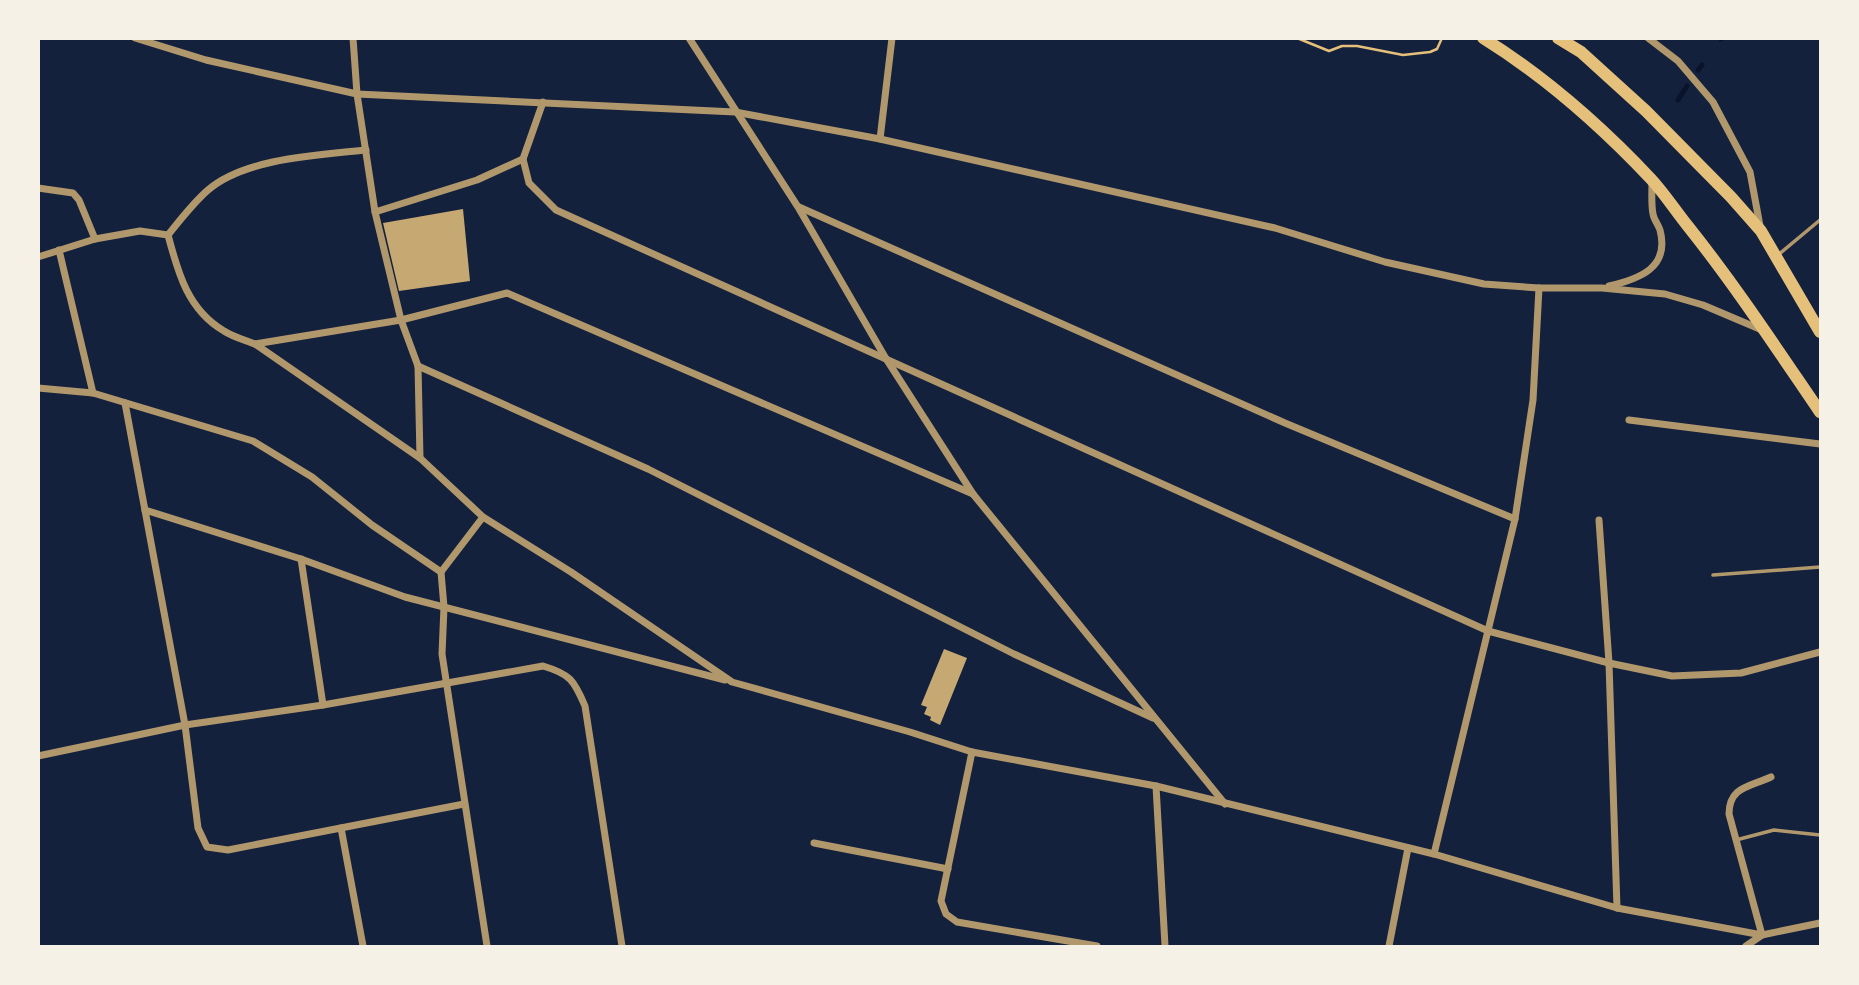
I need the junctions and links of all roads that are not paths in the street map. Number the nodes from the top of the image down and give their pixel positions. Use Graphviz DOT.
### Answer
graph roads {
  1 [pos="135,38"];
  2 [pos="353,38"];
  3 [pos="689,38"];
  4 [pos="892,38"];
  5 [pos="1558,38"];
  6 [pos="1648,38"];
  7 [pos="1491,41"];
  8 [pos="357,93"];
  9 [pos="543,102"];
  10 [pos="735,112"];
  11 [pos="880,139"];
  12 [pos="366,150"];
  13 [pos="523,159"];
  14 [pos="1652,180"];
  15 [pos="38,188"];
  16 [pos="798,207"];
  17 [pos="375,212"];
  18 [pos="1821,220"];
  19 [pos="1761,230"];
  20 [pos="168,235"];
  21 [pos="95,239"];
  22 [pos="59,250"];
  23 [pos="1776,256"];
  24 [pos="38,257"];
  25 [pos="1539,288"];
  26 [pos="1602,288"];
  27 [pos="401,320"];
  28 [pos="1766,332"];
  29 [pos="1821,332"];
  30 [pos="254,344"];
  31 [pos="885,357"];
  32 [pos="418,366"];
  33 [pos="38,388"];
  34 [pos="93,393"];
  35 [pos="125,403"];
  36 [pos="1821,412"];
  37 [pos="1629,420"];
  38 [pos="1821,444"];
  39 [pos="420,458"];
  40 [pos="973,494"];
  41 [pos="145,510"];
  42 [pos="483,517"];
  43 [pos="1515,519"];
  44 [pos="1599,520"];
  45 [pos="301,559"];
  46 [pos="1821,567"];
  47 [pos="441,572"];
  48 [pos="1713,575"];
  49 [pos="444,607"];
  50 [pos="1489,631"];
  51 [pos="1821,652"];
  52 [pos="1609,663"];
  53 [pos="731,682"];
  54 [pos="447,684"];
  55 [pos="323,705"];
  56 [pos="1155,719"];
  57 [pos="185,725"];
  58 [pos="972,752"];
  59 [pos="38,756"];
  60 [pos="1771,778"];
  61 [pos="1156,786"];
  62 [pos="464,804"];
  63 [pos="1225,804"];
  64 [pos="341,828"];
  65 [pos="1821,835"];
  66 [pos="1736,840"];
  67 [pos="814,843"];
  68 [pos="1408,848"];
  69 [pos="1434,854"];
  70 [pos="948,869"];
  71 [pos="1617,908"];
  72 [pos="1821,923"];
  73 [pos="1762,935"];
  74 [pos="363,947"];
  75 [pos="487,947"];
  76 [pos="622,947"];
  77 [pos="1097,947"];
  78 [pos="1164,947"];
  79 [pos="1390,947"];
  80 [pos="1745,947"];
  1 -- 8 [label="street"];
  2 -- 8 [label="street"];
  3 -- 10 [label="street"];
  4 -- 11 [label="street"];
  5 -- 19 [label="highway"];
  6 -- 19 [label="street"];
  7 -- 14 [label="highway"];
  8 -- 9 [label="street"];
  8 -- 12 [label="street"];
  9 -- 10 [label="street"];
  9 -- 13 [label="street"];
  10 -- 11 [label="street"];
  10 -- 16 [label="street"];
  11 -- 25 [label="street"];
  12 -- 17 [label="street"];
  12 -- 20 [label="street"];
  13 -- 17 [label="street"];
  13 -- 31 [label="street"];
  14 -- 26 [label="street"];
  14 -- 28 [label="highway"];
  15 -- 21 [label="street"];
  16 -- 31 [label="street"];
  16 -- 43 [label="street"];
  17 -- 27 [label="street"];
  18 -- 23 [label="lane"];
  19 -- 23 [label="highway"];
  20 -- 21 [label="street"];
  20 -- 30 [label="street"];
  21 -- 22 [label="street"];
  22 -- 24 [label="street"];
  22 -- 34 [label="street"];
  23 -- 29 [label="highway"];
  25 -- 26 [label="street"];
  25 -- 43 [label="street"];
  26 -- 28 [label="street"];
  27 -- 30 [label="street"];
  27 -- 32 [label="street"];
  27 -- 40 [label="street"];
  28 -- 36 [label="highway"];
  30 -- 39 [label="street"];
  31 -- 40 [label="street"];
  31 -- 50 [label="street"];
  32 -- 39 [label="street"];
  32 -- 56 [label="street"];
  33 -- 34 [label="street"];
  34 -- 35 [label="street"];
  35 -- 41 [label="street"];
  35 -- 47 [label="street"];
  37 -- 38 [label="street"];
  39 -- 42 [label="street"];
  40 -- 56 [label="street"];
  41 -- 45 [label="street"];
  41 -- 57 [label="street"];
  42 -- 47 [label="street"];
  42 -- 53 [label="street"];
  43 -- 50 [label="street"];
  44 -- 52 [label="street"];
  45 -- 49 [label="street"];
  45 -- 55 [label="street"];
  46 -- 48 [label="lane"];
  47 -- 49 [label="street"];
  49 -- 53 [label="street"];
  49 -- 54 [label="street"];
  50 -- 52 [label="street"];
  50 -- 69 [label="street"];
  51 -- 52 [label="street"];
  52 -- 71 [label="street"];
  53 -- 58 [label="street"];
  54 -- 55 [label="street"];
  54 -- 62 [label="street"];
  54 -- 76 [label="street"];
  55 -- 57 [label="street"];
  56 -- 63 [label="street"];
  57 -- 59 [label="street"];
  57 -- 64 [label="street"];
  58 -- 61 [label="street"];
  58 -- 70 [label="street"];
  60 -- 66 [label="street"];
  61 -- 63 [label="street"];
  61 -- 78 [label="street"];
  62 -- 64 [label="street"];
  62 -- 75 [label="street"];
  63 -- 68 [label="street"];
  64 -- 74 [label="street"];
  65 -- 66 [label="lane"];
  66 -- 73 [label="street"];
  67 -- 70 [label="street"];
  68 -- 69 [label="street"];
  68 -- 79 [label="street"];
  69 -- 71 [label="street"];
  70 -- 77 [label="street"];
  71 -- 73 [label="street"];
  72 -- 73 [label="street"];
  73 -- 80 [label="street"];
}
